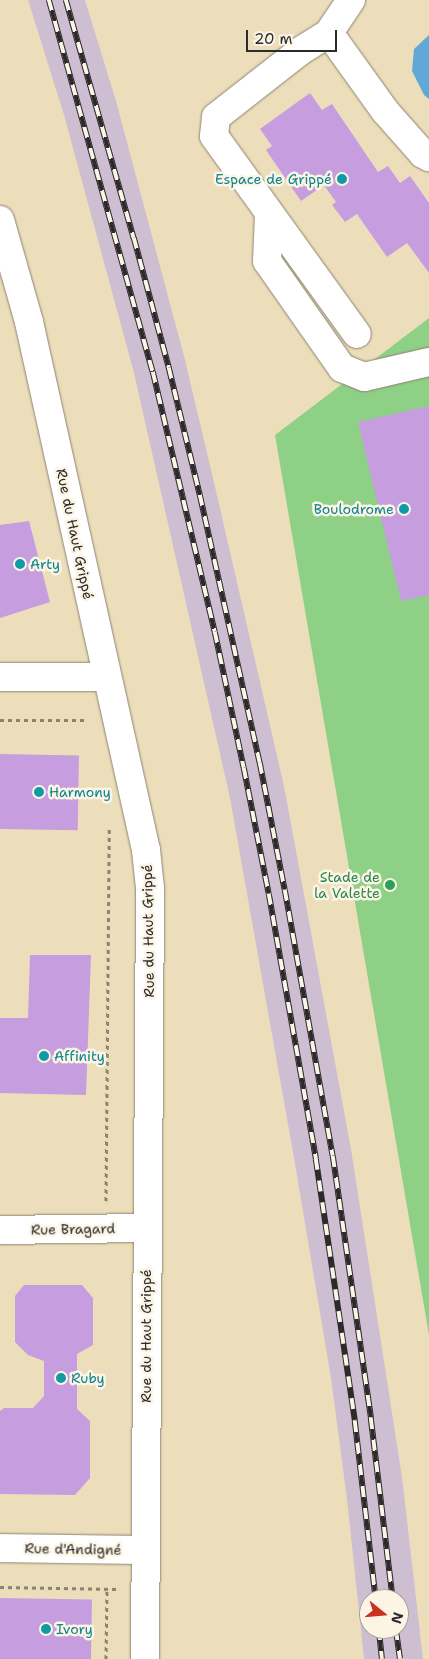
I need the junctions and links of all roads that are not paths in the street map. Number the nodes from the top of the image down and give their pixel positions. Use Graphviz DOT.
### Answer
graph roads {
  1 [pos="352,0"];
  2 [pos="329,33"];
  3 [pos="429,157"];
  4 [pos="268,214"];
  5 [pos="0,220"];
  6 [pos="357,334"];
  7 [pos="429,362"];
  8 [pos="0,677"];
  9 [pos="94,677"];
  10 [pos="146,1228"];
  11 [pos="0,1230"];
  12 [pos="0,1548"];
  13 [pos="145,1550"];
  14 [pos="145,1659"];
  1 -- 2 [label="street"];
  2 -- 3 [label="street"];
  2 -- 4 [label="street"];
  4 -- 6 [label="street"];
  4 -- 7 [label="street"];
  5 -- 9 [label="street, Rue du Haut Grippé"];
  8 -- 9 [label="street"];
  9 -- 10 [label="street, Rue du Haut Grippé"];
  10 -- 11 [label="street, Rue Bragard"];
  10 -- 13 [label="street, Rue du Haut Grippé"];
  12 -- 13 [label="street, Rue d'Andigné"];
  13 -- 14 [label="street, Rue du Haut Grippé"];
}
